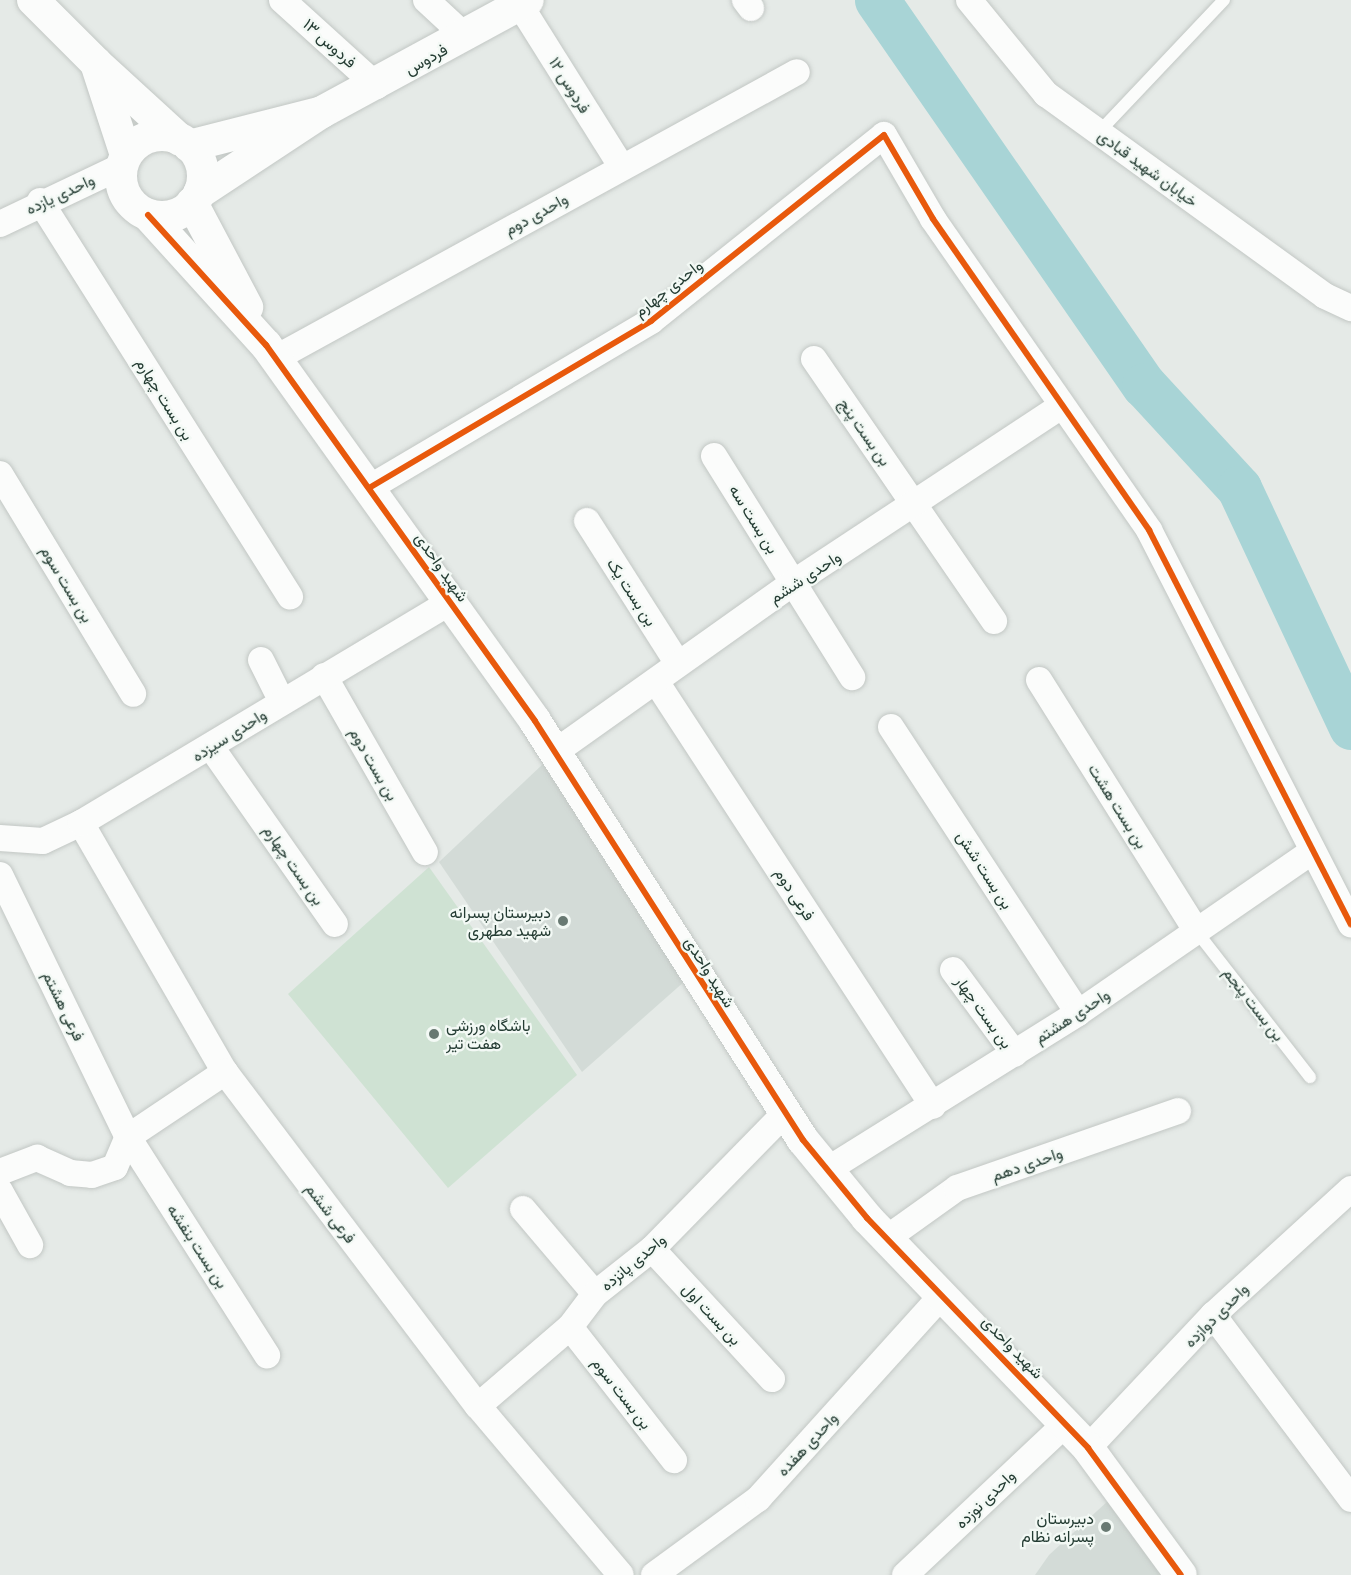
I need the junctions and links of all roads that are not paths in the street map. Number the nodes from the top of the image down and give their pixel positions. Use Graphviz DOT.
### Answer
graph roads {
  1 [pos="33,0"];
  2 [pos="282,0"];
  3 [pos="426,0"];
  4 [pos="969,0"];
  5 [pos="1224,0"];
  6 [pos="524,2"];
  7 [pos="466,37"];
  8 [pos="96,63"];
  9 [pos="797,72"];
  10 [pos="378,86"];
  11 [pos="322,112"];
  12 [pos="1099,132"];
  13 [pos="184,142"];
  14 [pos="124,160"];
  15 [pos="621,166"];
  16 [pos="196,198"];
  17 [pos="40,201"];
  18 [pos="148,215"];
  19 [pos="0,224"];
  20 [pos="1351,308"];
  21 [pos="271,352"];
  22 [pos="814,359"];
  23 [pos="1059,407"];
  24 [pos="714,456"];
  25 [pos="4,488"];
  26 [pos="369,488"];
  27 [pos="917,506"];
  28 [pos="586,521"];
  29 [pos="793,583"];
  30 [pos="290,597"];
  31 [pos="450,602"];
  32 [pos="994,621"];
  33 [pos="261,660"];
  34 [pos="678,664"];
  35 [pos="324,676"];
  36 [pos="852,677"];
  37 [pos="1039,680"];
  38 [pos="657,683"];
  39 [pos="133,694"];
  40 [pos="282,702"];
  41 [pos="891,727"];
  42 [pos="211,747"];
  43 [pos="555,752"];
  44 [pos="81,823"];
  45 [pos="0,838"];
  46 [pos="425,852"];
  47 [pos="1311,852"];
  48 [pos="0,875"];
  49 [pos="335,924"];
  50 [pos="1351,924"];
  51 [pos="1197,932"];
  52 [pos="953,970"];
  53 [pos="1078,1013"];
  54 [pos="1015,1054"];
  55 [pos="225,1072"];
  56 [pos="1310,1077"];
  57 [pos="933,1106"];
  58 [pos="1178,1111"];
  59 [pos="784,1114"];
  60 [pos="128,1137"];
  61 [pos="827,1170"];
  62 [pos="0,1172"];
  63 [pos="1351,1189"];
  64 [pos="0,1191"];
  65 [pos="523,1209"];
  66 [pos="887,1238"];
  67 [pos="30,1245"];
  68 [pos="652,1249"];
  69 [pos="595,1294"];
  70 [pos="943,1294"];
  71 [pos="1213,1315"];
  72 [pos="570,1327"];
  73 [pos="267,1355"];
  74 [pos="772,1379"];
  75 [pos="478,1406"];
  76 [pos="1065,1424"];
  77 [pos="1088,1448"];
  78 [pos="674,1460"];
  79 [pos="1351,1499"];
  80 [pos="621,1575"];
  81 [pos="654,1575"];
  82 [pos="905,1575"];
  83 [pos="1181,1575"];
  1 -- 8 [label="street"];
  2 -- 10 [label="street, فردوس ۱۳"];
  3 -- 7 [label="street"];
  4 -- 12 [label="street, خیابان شهید قبادی"];
  5 -- 12 [label="lane"];
  6 -- 7 [label="street, فردوس"];
  6 -- 15 [label="street, فردوس ۱۲"];
  7 -- 10 [label="street, فردوس"];
  8 -- 13 [label="street"];
  8 -- 14 [label="street"];
  9 -- 15 [label="street, واحدی دوم"];
  10 -- 11 [label="street, فردوس"];
  11 -- 13 [label="street"];
  11 -- 16 [label="street"];
  12 -- 20 [label="street, خیابان شهید قبادی"];
  13 -- 14 [label="street"];
  13 -- 16 [label="street"];
  14 -- 17 [label="street, واحدی یازده"];
  14 -- 18 [label="street"];
  15 -- 21 [label="street, واحدی دوم"];
  16 -- 18 [label="street"];
  16 -- 21 [label="street"];
  17 -- 19 [label="street, واحدی یازده"];
  17 -- 30 [label="street, بن بست چهارم"];
  18 -- 21 [label="street"];
  21 -- 26 [label="street, شهید واحدی"];
  22 -- 27 [label="street, بن بست پنج"];
  23 -- 26 [label="street, واحدی چهارم"];
  23 -- 27 [label="street, واحدی ششم"];
  23 -- 47 [label="street"];
  24 -- 29 [label="street, بن بست سه"];
  25 -- 39 [label="street, بن بست سوم"];
  26 -- 31 [label="street, شهید واحدی"];
  27 -- 29 [label="street, واحدی ششم"];
  27 -- 32 [label="street"];
  28 -- 34 [label="street, بن بست یک"];
  29 -- 34 [label="street, واحدی ششم"];
  29 -- 36 [label="street"];
  31 -- 35 [label="street, واحدی سیزده"];
  31 -- 43 [label="street, شهید واحدی"];
  33 -- 40 [label="street"];
  34 -- 38 [label="street, واحدی ششم"];
  35 -- 40 [label="street, واحدی سیزده"];
  35 -- 46 [label="street, بن بست دوم"];
  37 -- 51 [label="street, بن بست هشت"];
  38 -- 43 [label="street, واحدی ششم"];
  38 -- 57 [label="street, فرعی دوم"];
  40 -- 42 [label="street, واحدی سیزده"];
  41 -- 53 [label="street, بن بست شش"];
  42 -- 44 [label="street, واحدی سیزده"];
  42 -- 49 [label="street, بن بست چهارم"];
  43 -- 59 [label="street, شهید واحدی"];
  44 -- 45 [label="street, واحدی سیزده"];
  44 -- 55 [label="street, فرعی ششم"];
  47 -- 50 [label="street"];
  47 -- 51 [label="street, واحدی هشتم"];
  48 -- 60 [label="street, فرعی هشتم"];
  51 -- 53 [label="street, واحدی هشتم"];
  51 -- 56 [label="lane, بن بست پنجم"];
  52 -- 54 [label="street, بن بست چهار"];
  53 -- 54 [label="street, واحدی هشتم"];
  54 -- 57 [label="street, واحدی هشتم"];
  55 -- 60 [label="street"];
  55 -- 75 [label="street, فرعی ششم"];
  57 -- 61 [label="street, واحدی هشتم"];
  58 -- 66 [label="street, واحدی دهم"];
  59 -- 61 [label="street, شهید واحدی"];
  59 -- 68 [label="street, واحدی پانزده"];
  60 -- 62 [label="street"];
  60 -- 73 [label="street, بن بست بنفشه"];
  61 -- 66 [label="street, شهید واحدی"];
  63 -- 71 [label="street, واحدی دوازده"];
  64 -- 67 [label="street"];
  65 -- 69 [label="street"];
  66 -- 70 [label="street, شهید واحدی"];
  68 -- 69 [label="street, واحدی پانزده"];
  68 -- 74 [label="street, بن بست اول"];
  69 -- 72 [label="street, واحدی پانزده"];
  70 -- 76 [label="street, شهید واحدی"];
  70 -- 81 [label="street, واحدی هفده"];
  71 -- 77 [label="street, واحدی دوازده"];
  71 -- 79 [label="street"];
  72 -- 75 [label="street, واحدی پانزده"];
  72 -- 78 [label="street, بن بست سوم"];
  75 -- 80 [label="street, فرعی ششم"];
  76 -- 77 [label="street, شهید واحدی"];
  76 -- 82 [label="street, واحدی نوزده"];
  77 -- 83 [label="street, شهید واحدی"];
}
